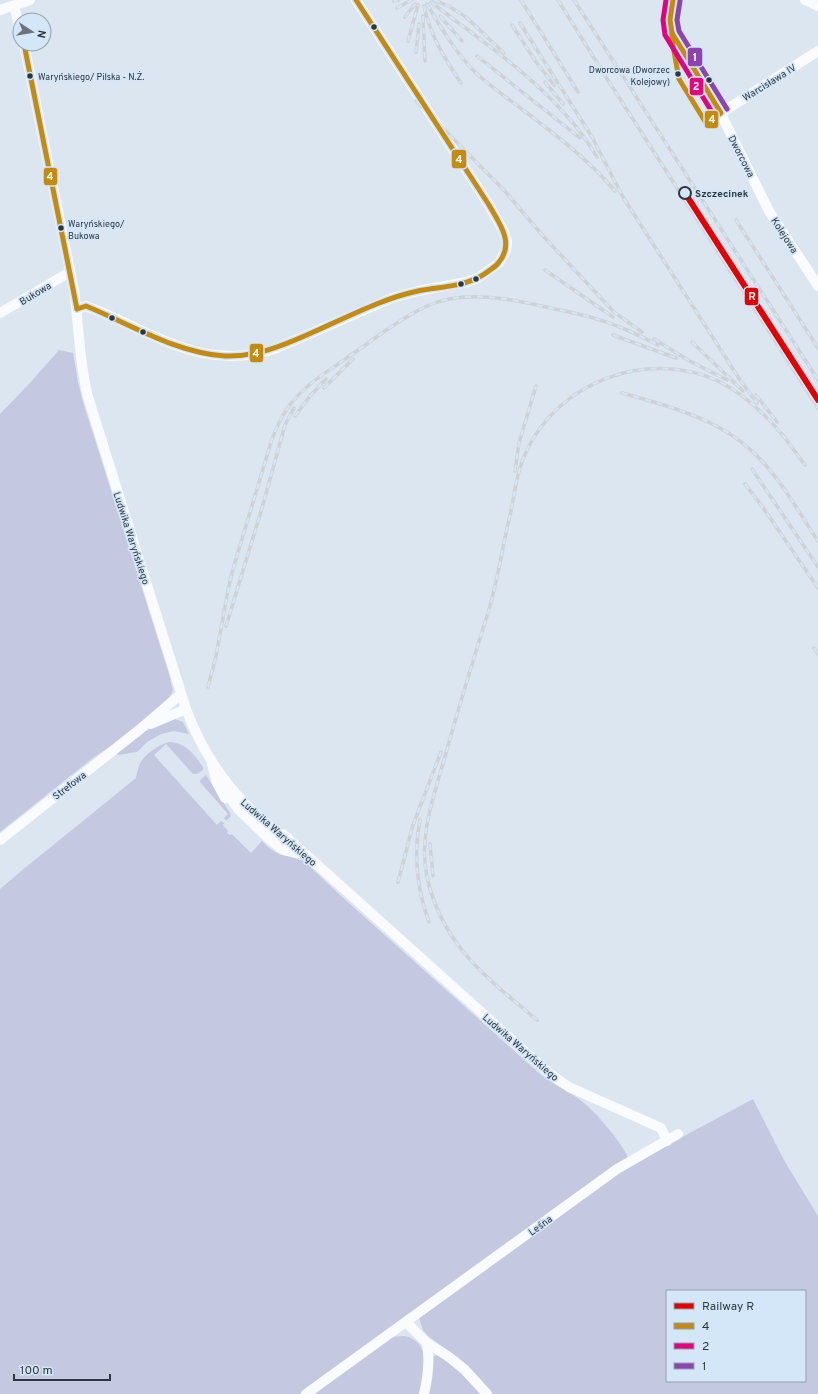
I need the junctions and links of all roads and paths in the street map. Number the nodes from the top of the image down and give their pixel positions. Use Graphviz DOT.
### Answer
graph roads {
  1 [pos="30,0"];
  2 [pos="356,0"];
  3 [pos="805,0"];
  4 [pos="674,1"];
  5 [pos="14,6"];
  6 [pos="818,6"];
  7 [pos="0,10"];
  8 [pos="16,12"];
  9 [pos="818,51"];
  10 [pos="26,52"];
  11 [pos="721,113"];
  12 [pos="755,182"];
  13 [pos="70,272"];
  14 [pos="818,286"];
  15 [pos="76,309"];
  16 [pos="0,314"];
  17 [pos="181,694"];
  18 [pos="186,709"];
  19 [pos="139,730"];
  20 [pos="213,766"];
  21 [pos="0,840"];
  22 [pos="304,854"];
  23 [pos="678,1134"];
  24 [pos="667,1141"];
  25 [pos="406,1322"];
  26 [pos="427,1343"];
  27 [pos="306,1394"];
  28 [pos="424,1394"];
  29 [pos="487,1394"];
  1 -- 5 [label="street"];
  2 -- 15 [label="street"];
  3 -- 6 [label="street"];
  4 -- 11 [label="street, Dworcowa"];
  5 -- 7 [label="street"];
  5 -- 8 [label="street"];
  9 -- 11 [label="street, Warcisława IV"];
  10 -- 13 [label="street, Ludwika Waryńskiego"];
  11 -- 12 [label="street, Dworcowa"];
  12 -- 14 [label="street, Kolejowa"];
  13 -- 15 [label="street, Ludwika Waryńskiego"];
  13 -- 16 [label="street, Bukowa"];
  15 -- 17 [label="street, Ludwika Waryńskiego"];
  17 -- 18 [label="street, Ludwika Waryńskiego"];
  17 -- 19 [label="street, Strefowa"];
  18 -- 19 [label="street, Strefowa"];
  18 -- 20 [label="street, Ludwika Waryńskiego"];
  19 -- 21 [label="street, Strefowa"];
  20 -- 22 [label="street, Ludwika Waryńskiego"];
  20 -- 22 [label="street"];
  22 -- 24 [label="street, Ludwika Waryńskiego"];
  23 -- 24 [label="street, Leśna"];
  24 -- 25 [label="street, Leśna"];
  25 -- 26 [label="street"];
  25 -- 27 [label="street, Leśna"];
  26 -- 28 [label="street"];
  26 -- 29 [label="street"];
}
